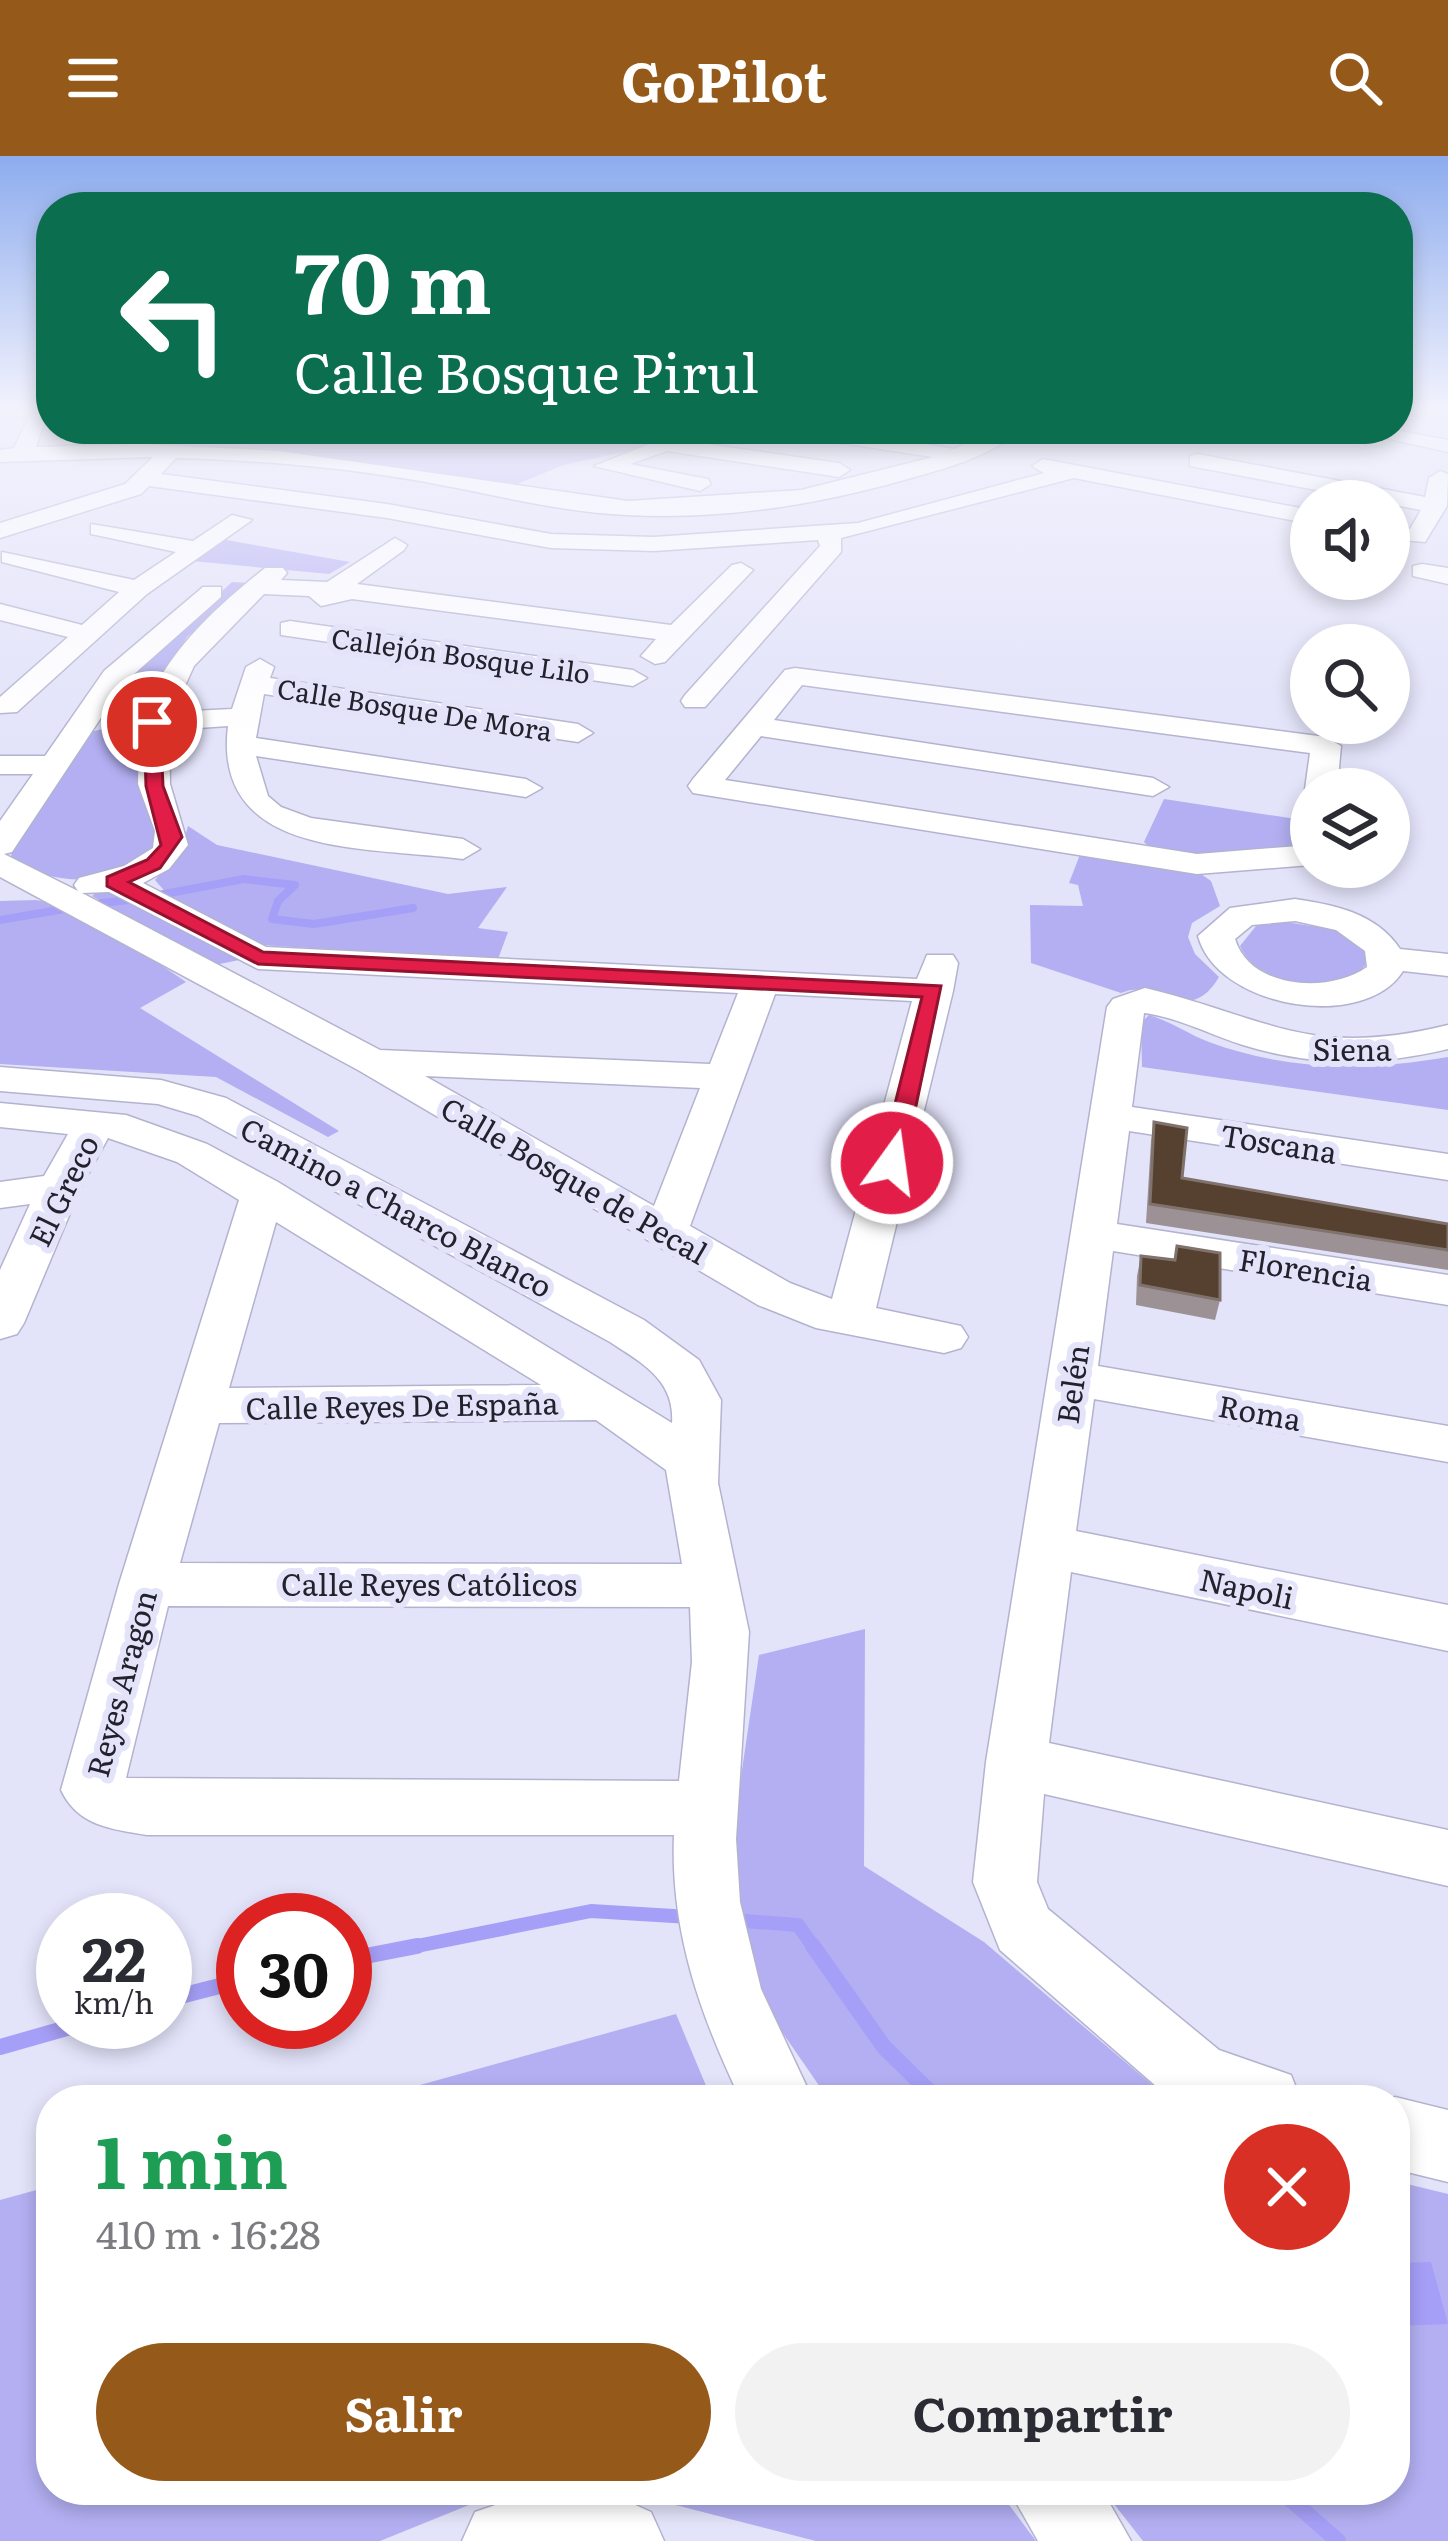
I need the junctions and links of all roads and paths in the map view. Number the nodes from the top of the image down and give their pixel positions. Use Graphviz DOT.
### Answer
graph roads {
  1 [pos="47,517"];
  2 [pos="120,517"];
  3 [pos="224,517"];
  4 [pos="409,517"];
  5 [pos="467,517"];
  6 [pos="894,517"];
  7 [pos="1433,517"];
  8 [pos="454,524"];
  9 [pos="0,531"];
  10 [pos="828,534"];
  11 [pos="77,536"];
  12 [pos="356,538"];
  13 [pos="1448,551"];
  14 [pos="1426,558"];
  15 [pos="6,559"];
  16 [pos="166,570"];
  17 [pos="698,571"];
  18 [pos="242,576"];
  19 [pos="339,589"];
  20 [pos="0,612"];
  21 [pos="83,634"];
  22 [pos="678,634"];
  23 [pos="268,657"];
  24 [pos="10,692"];
  25 [pos="695,701"];
  26 [pos="607,705"];
  27 [pos="80,724"];
  28 [pos="1175,726"];
  29 [pos="753,727"];
  30 [pos="241,732"];
  31 [pos="151,733"];
  32 [pos="0,765"];
  33 [pos="1323,768"];
  34 [pos="45,775"];
  35 [pos="0,785"];
  36 [pos="506,808"];
  37 [pos="1141,820"];
  38 [pos="0,845"];
  39 [pos="464,849"];
  40 [pos="1290,857"];
  41 [pos="1254,860"];
  42 [pos="0,863"];
  43 [pos="1212,863"];
  44 [pos="441,877"];
  45 [pos="113,881"];
  46 [pos="56,890"];
  47 [pos="0,896"];
  48 [pos="1295,910"];
  49 [pos="1251,912"];
  50 [pos="1387,958"];
  51 [pos="1448,965"];
  52 [pos="240,969"];
  53 [pos="1249,979"];
  54 [pos="760,984"];
  55 [pos="1292,992"];
  56 [pos="1126,1006"];
  57 [pos="1200,1020"];
  58 [pos="1448,1037"];
  59 [pos="1255,1040"];
  60 [pos="372,1062"];
  61 [pos="724,1077"];
  62 [pos="0,1079"];
  63 [pos="0,1115"];
  64 [pos="1110,1116"];
  65 [pos="94,1123"];
  66 [pos="1448,1167"];
  67 [pos="59,1187"];
  68 [pos="263,1191"];
  69 [pos="0,1195"];
  70 [pos="666,1232"];
  71 [pos="1093,1234"];
  72 [pos="1448,1290"];
  73 [pos="850,1319"];
  74 [pos="0,1323"];
  75 [pos="944,1336"];
  76 [pos="1072,1378"];
  77 [pos="606,1402"];
  78 [pos="198,1406"];
  79 [pos="1448,1444"];
  80 [pos="691,1462"];
  81 [pos="1047,1546"];
  82 [pos="146,1584"];
  83 [pos="713,1586"];
  84 [pos="1448,1628"];
  85 [pos="1016,1762"];
  86 [pos="705,1808"];
  87 [pos="1448,1858"];
  88 [pos="770,2085"];
  89 [pos="1220,2085"];
  90 [pos="1410,2137"];
  91 [pos="1448,2146"];
  92 [pos="1061,2505"];
  93 [pos="504,2541"];
  94 [pos="622,2541"];
  95 [pos="1089,2541"];
  1 -- 9 [label="street"];
  2 -- 11 [label="street"];
  3 -- 16 [label="street"];
  4 -- 8 [label="street"];
  5 -- 8 [label="street"];
  6 -- 10 [label="street"];
  7 -- 14 [label="street"];
  8 -- 10 [label="street"];
  10 -- 25 [label="street"];
  11 -- 15 [label="street"];
  11 -- 16 [label="street"];
  12 -- 19 [label="street"];
  13 -- 14 [label="street"];
  15 -- 16 [label="street"];
  16 -- 18 [label="street"];
  16 -- 21 [label="street"];
  17 -- 22 [label="street"];
  18 -- 19 [label="street"];
  18 -- 27 [label="street"];
  18 -- 31 [label="street"];
  19 -- 22 [label="street"];
  19 -- 23 [label="street"];
  20 -- 21 [label="street"];
  21 -- 24 [label="street"];
  22 -- 26 [label="street"];
  23 -- 26 [label="street, Calle Bosque De Mora"];
  23 -- 26 [label="street, Callejón Bosque Lilo"];
  23 -- 30 [label="street"];
  26 -- 36 [label="street"];
  27 -- 31 [label="street"];
  27 -- 34 [label="street"];
  28 -- 29 [label="street"];
  28 -- 33 [label="street"];
  28 -- 37 [label="street"];
  29 -- 37 [label="street"];
  29 -- 37 [label="street"];
  30 -- 31 [label="street"];
  30 -- 36 [label="street"];
  30 -- 39 [label="street"];
  31 -- 45 [label="street"];
  32 -- 34 [label="street"];
  34 -- 35 [label="street"];
  34 -- 38 [label="street"];
  36 -- 39 [label="street"];
  37 -- 43 [label="street"];
  39 -- 44 [label="street"];
  40 -- 41 [label="street"];
  41 -- 43 [label="street"];
  41 -- 48 [label="street"];
  42 -- 46 [label="street"];
  43 -- 49 [label="street"];
  45 -- 46 [label="street"];
  45 -- 52 [label="street"];
  46 -- 47 [label="street"];
  46 -- 52 [label="street"];
  48 -- 49 [label="street"];
  48 -- 50 [label="street"];
  49 -- 53 [label="street"];
  50 -- 51 [label="street"];
  50 -- 55 [label="street"];
  52 -- 54 [label="street"];
  52 -- 60 [label="street, Calle Bosque de Pecal"];
  53 -- 55 [label="street"];
  53 -- 57 [label="street"];
  54 -- 61 [label="street"];
  54 -- 73 [label="street"];
  55 -- 59 [label="street, Siena"];
  56 -- 57 [label="street, Siena"];
  56 -- 64 [label="street, Belén"];
  57 -- 59 [label="street, Siena"];
  58 -- 59 [label="street, Siena"];
  60 -- 61 [label="street"];
  60 -- 70 [label="street, Calle Bosque de Pecal"];
  61 -- 70 [label="street"];
  62 -- 80 [label="street, Camino a Charco Blanco"];
  63 -- 65 [label="street, Camino a Charco Blanco"];
  64 -- 66 [label="street, Toscana"];
  64 -- 71 [label="street, Belén"];
  65 -- 67 [label="street, El Greco"];
  65 -- 68 [label="street, Camino a Charco Blanco"];
  67 -- 69 [label="street"];
  67 -- 74 [label="street, El Greco"];
  68 -- 77 [label="street, Camino a Charco Blanco"];
  68 -- 78 [label="street, Reyes Aragon"];
  70 -- 73 [label="street, Calle Bosque de Pecal"];
  71 -- 72 [label="street, Florencia"];
  71 -- 76 [label="street, Belén"];
  73 -- 75 [label="street, Calle Bosque de Pecal"];
  76 -- 79 [label="street, Roma"];
  76 -- 81 [label="street, Belén"];
  77 -- 78 [label="street, Calle Reyes De España"];
  77 -- 80 [label="street, Camino a Charco Blanco"];
  78 -- 82 [label="street, Reyes Aragon"];
  80 -- 83 [label="street, Camino a Charco Blanco"];
  81 -- 84 [label="street, Napoli"];
  81 -- 85 [label="street, Belén"];
  82 -- 83 [label="street, Calle Reyes Católicos"];
  82 -- 86 [label="street, Reyes Aragon"];
  83 -- 86 [label="street, Camino a Charco Blanco"];
  85 -- 87 [label="street"];
  85 -- 89 [label="street, Belén"];
  86 -- 88 [label="street, Camino a Charco Blanco"];
  90 -- 91 [label="street"];
  92 -- 95 [label="street"];
  93 -- 94 [label="street"];
}
